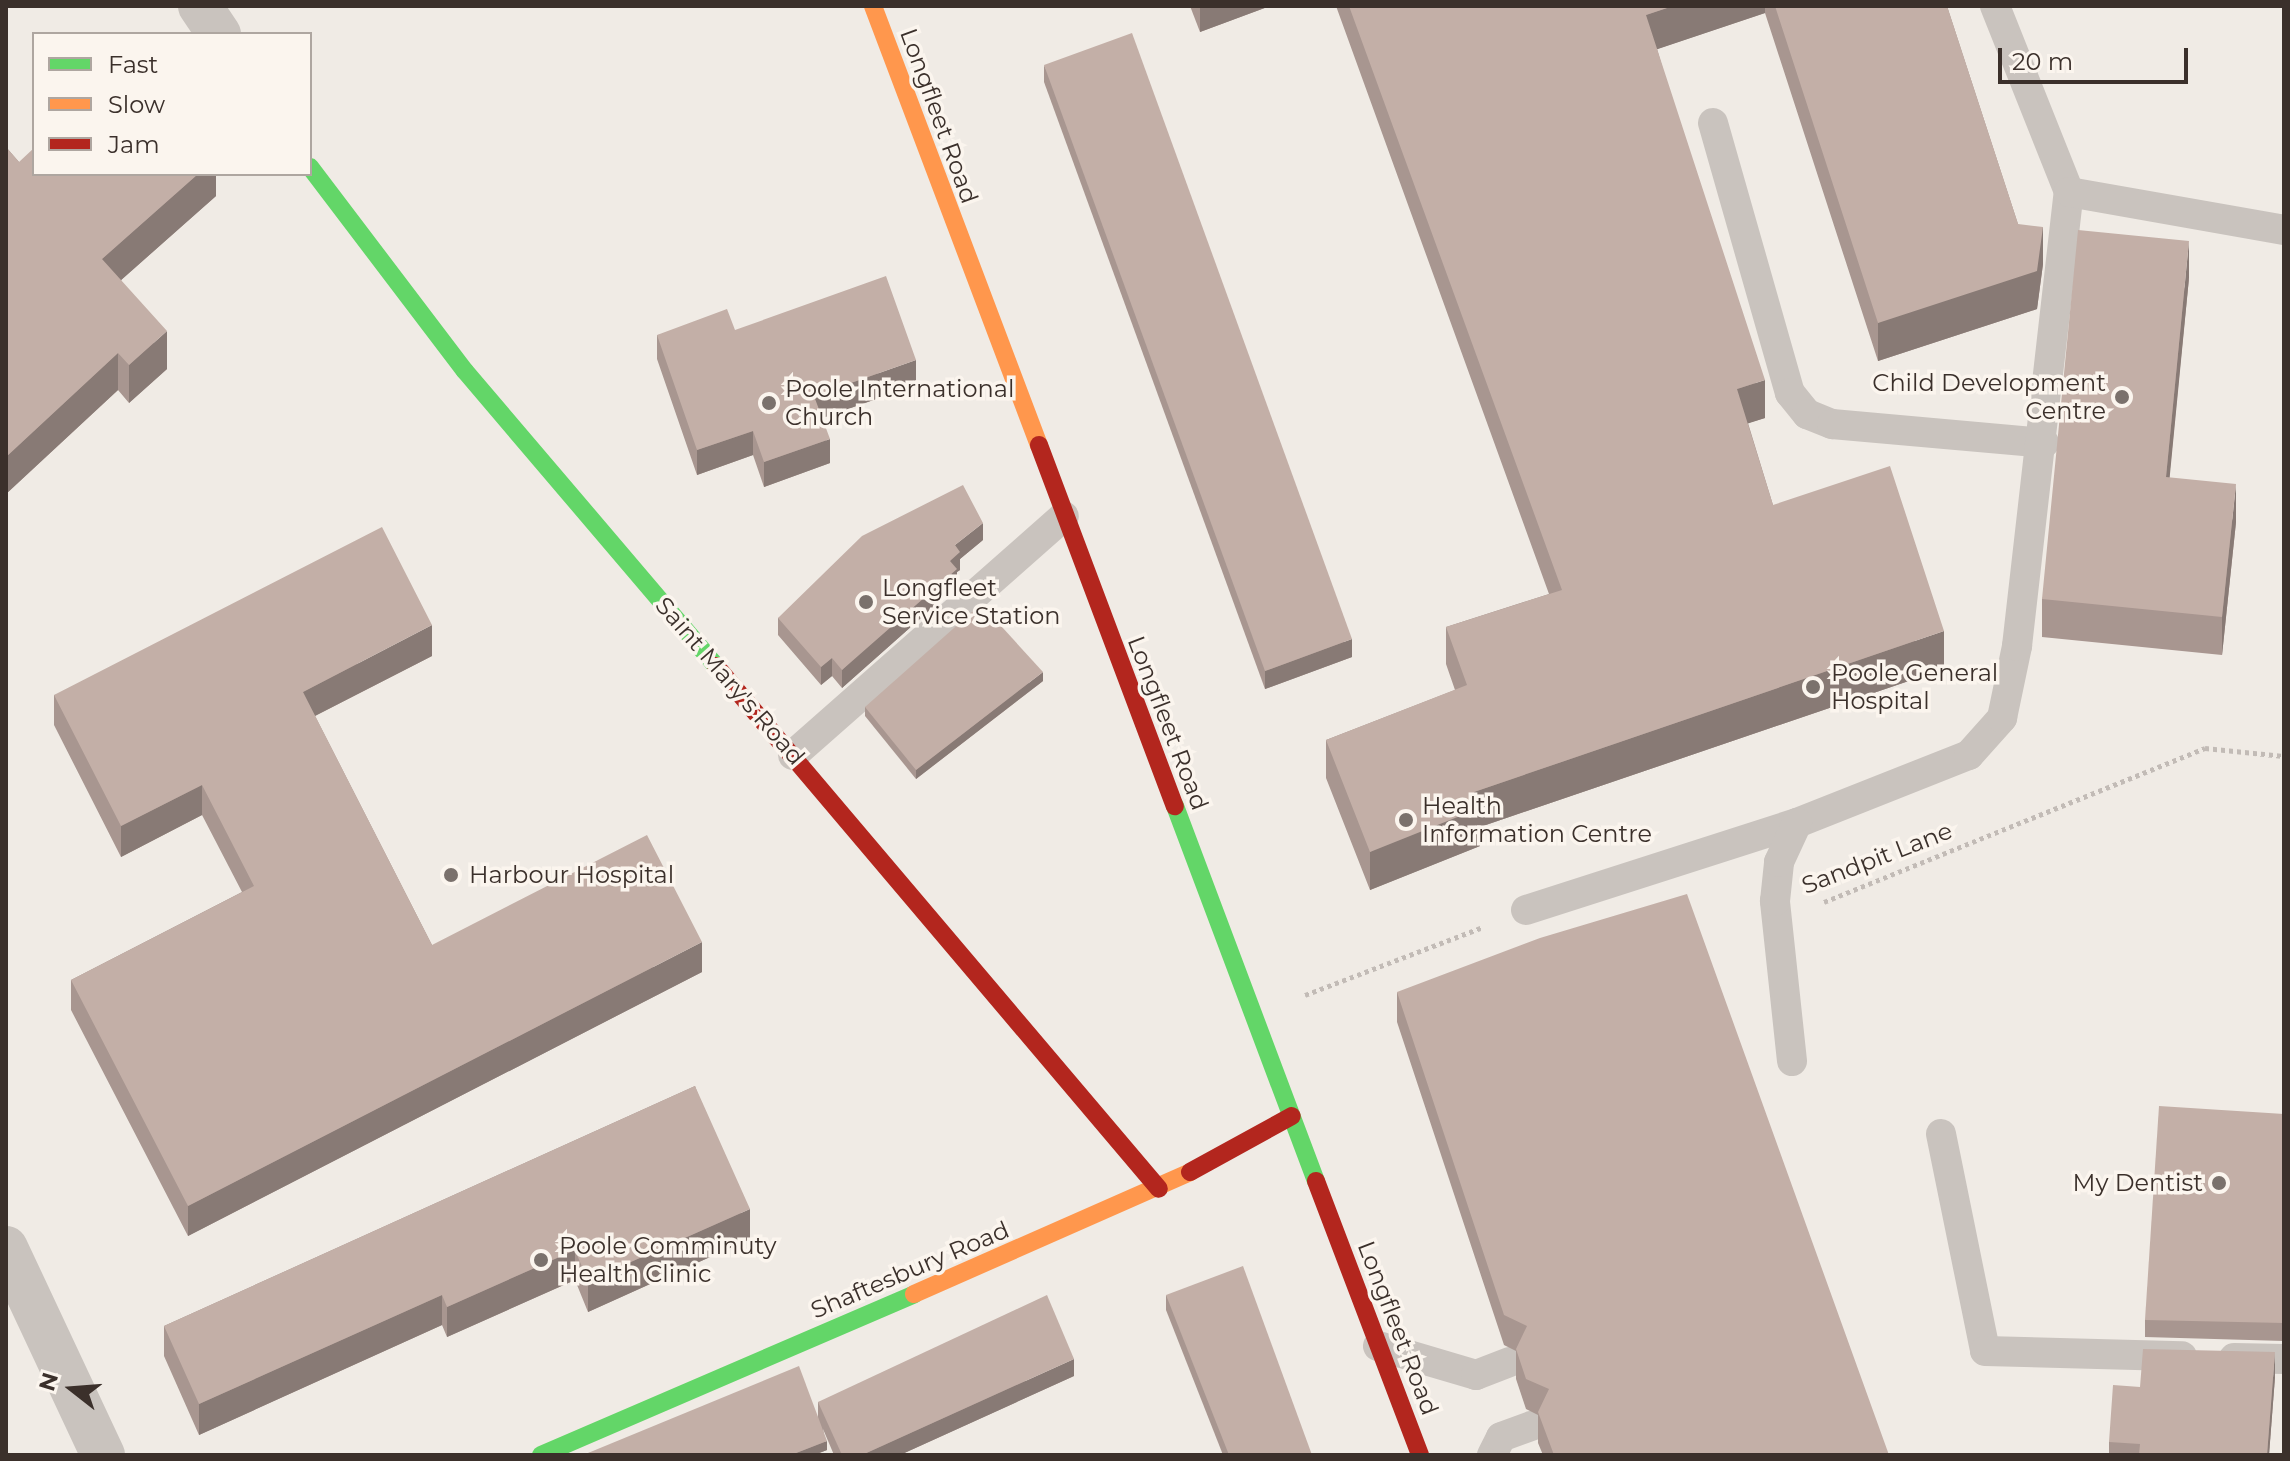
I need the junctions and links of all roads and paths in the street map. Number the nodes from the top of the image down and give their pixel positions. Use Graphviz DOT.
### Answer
graph roads {
  1 [pos="200,6"];
  2 [pos="873,6"];
  3 [pos="1995,6"];
  4 [pos="218,32"];
  5 [pos="1713,123"];
  6 [pos="312,170"];
  7 [pos="2069,192"];
  8 [pos="2284,230"];
  9 [pos="2044,443"];
  10 [pos="1064,516"];
  11 [pos="793,755"];
  12 [pos="2284,756"];
  13 [pos="1797,823"];
  14 [pos="1775,901"];
  15 [pos="1526,910"];
  16 [pos="1252,1015"];
  17 [pos="1792,1061"];
  18 [pos="1292,1116"];
  19 [pos="1941,1134"];
  20 [pos="1159,1189"];
  21 [pos="6,1248"];
  22 [pos="1378,1346"];
  23 [pos="2284,1359"];
  24 [pos="1510,1362"];
  25 [pos="1532,1426"];
  26 [pos="103,1455"];
  27 [pos="541,1455"];
  28 [pos="1420,1455"];
  29 [pos="1492,1455"];
  1 -- 4 [label="street"];
  2 -- 10 [label="street, Longfleet Road"];
  3 -- 7 [label="lane"];
  5 -- 9 [label="lane"];
  6 -- 11 [label="street, Saint Mary's Road"];
  7 -- 8 [label="lane"];
  7 -- 9 [label="lane"];
  9 -- 13 [label="lane"];
  10 -- 11 [label="lane"];
  10 -- 16 [label="street, Longfleet Road"];
  11 -- 20 [label="street, Saint Mary's Road"];
  12 -- 14 [label="path, Sandpit Lane"];
  13 -- 14 [label="lane"];
  13 -- 15 [label="lane"];
  14 -- 17 [label="lane"];
  15 -- 16 [label="path"];
  16 -- 18 [label="street, Longfleet Road"];
  18 -- 20 [label="street, Shaftesbury Road"];
  18 -- 22 [label="street, Longfleet Road"];
  19 -- 23 [label="lane"];
  20 -- 27 [label="street, Shaftesbury Road"];
  21 -- 26 [label="street"];
  22 -- 24 [label="lane"];
  22 -- 28 [label="street, Longfleet Road"];
  25 -- 29 [label="lane"];
}
